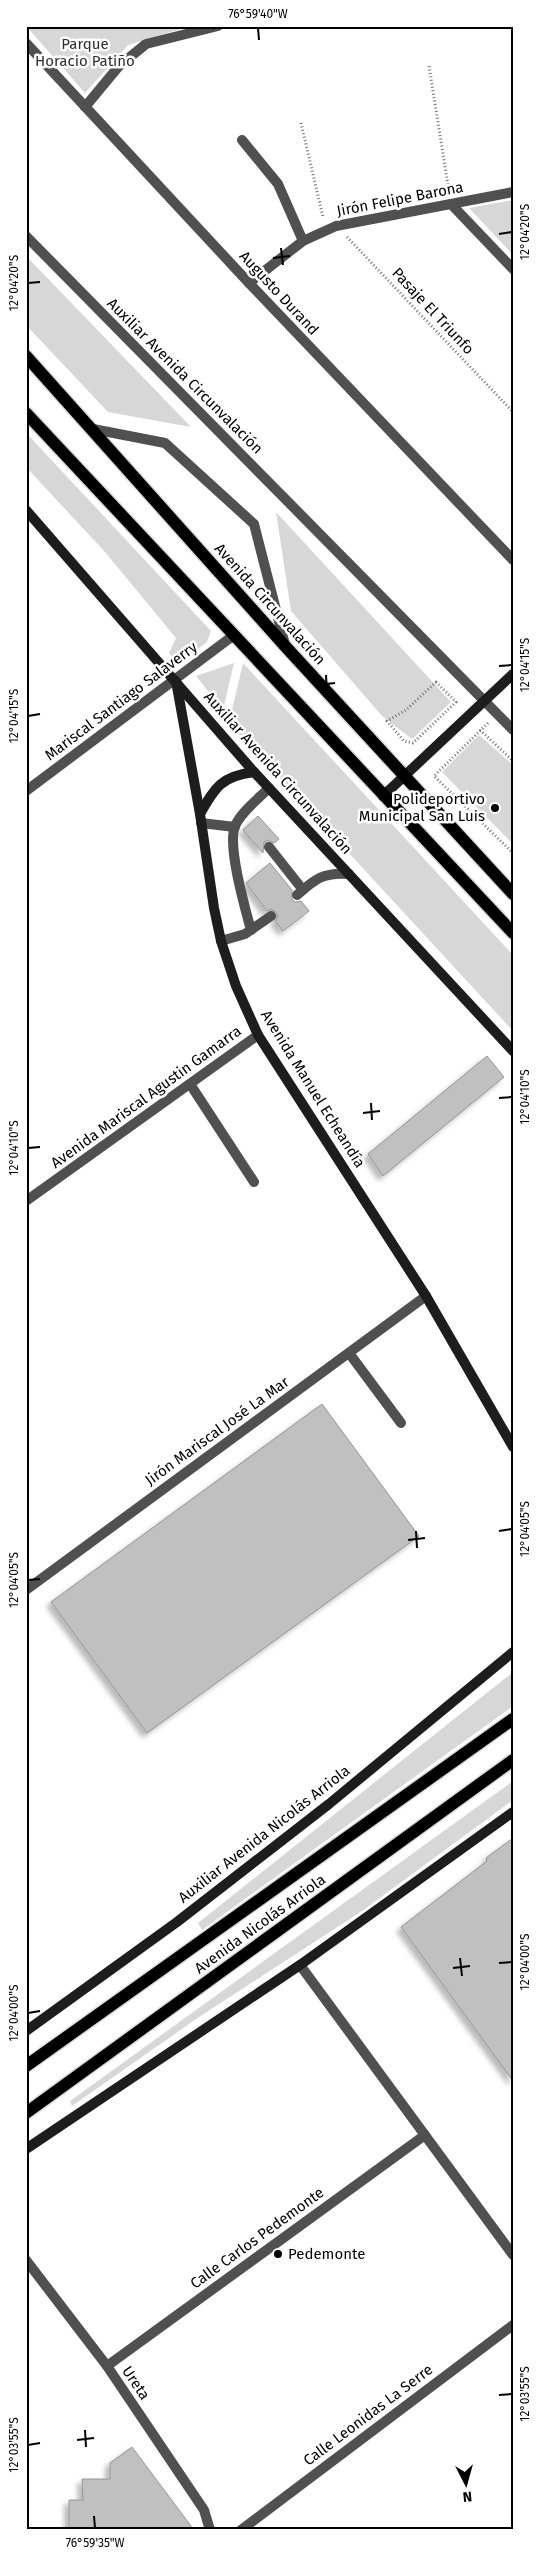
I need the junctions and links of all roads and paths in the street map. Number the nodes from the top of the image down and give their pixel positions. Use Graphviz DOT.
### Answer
graph roads {
  1 [pos="218,26"];
  2 [pos="26,43"];
  3 [pos="429,66"];
  4 [pos="85,106"];
  5 [pos="302,123"];
  6 [pos="242,140"];
  7 [pos="513,192"];
  8 [pos="450,204"];
  9 [pos="336,226"];
  10 [pos="326,231"];
  11 [pos="26,236"];
  12 [pos="303,241"];
  13 [pos="513,269"];
  14 [pos="249,283"];
  15 [pos="26,356"];
  16 [pos="513,412"];
  17 [pos="26,413"];
  18 [pos="94,429"];
  19 [pos="26,510"];
  20 [pos="513,560"];
  21 [pos="234,635"];
  22 [pos="285,646"];
  23 [pos="513,674"];
  24 [pos="176,681"];
  25 [pos="456,702"];
  26 [pos="484,702"];
  27 [pos="497,714"];
  28 [pos="480,730"];
  29 [pos="513,730"];
  30 [pos="513,760"];
  31 [pos="254,772"];
  32 [pos="404,777"];
  33 [pos="269,788"];
  34 [pos="26,791"];
  35 [pos="383,796"];
  36 [pos="243,814"];
  37 [pos="201,818"];
  38 [pos="249,824"];
  39 [pos="234,827"];
  40 [pos="269,847"];
  41 [pos="513,853"];
  42 [pos="349,874"];
  43 [pos="513,894"];
  44 [pos="271,916"];
  45 [pos="251,930"];
  46 [pos="513,933"];
  47 [pos="221,941"];
  48 [pos="258,1035"];
  49 [pos="513,1051"];
  50 [pos="190,1084"];
  51 [pos="254,1182"];
  52 [pos="26,1201"];
  53 [pos="426,1296"];
  54 [pos="349,1353"];
  55 [pos="401,1423"];
  56 [pos="513,1446"];
  57 [pos="26,1590"];
  58 [pos="513,1652"];
  59 [pos="513,1719"];
  60 [pos="513,1760"];
  61 [pos="513,1812"];
  62 [pos="300,1965"];
  63 [pos="26,2031"];
  64 [pos="26,2066"];
  65 [pos="26,2113"];
  66 [pos="425,2135"];
  67 [pos="26,2149"];
  68 [pos="513,2255"];
  69 [pos="26,2260"];
  70 [pos="513,2325"];
  71 [pos="107,2366"];
  72 [pos="210,2530"];
  73 [pos="241,2530"];
  1 -- 4 [label="street"];
  2 -- 4 [label="street, Augusto Durand"];
  3 -- 8 [label="path"];
  4 -- 14 [label="street, Augusto Durand"];
  5 -- 10 [label="path"];
  6 -- 12 [label="street"];
  7 -- 8 [label="street, Jirón Felipe Barona"];
  8 -- 9 [label="street, Jirón Felipe Barona"];
  8 -- 13 [label="street"];
  9 -- 10 [label="street, Jirón Felipe Barona"];
  9 -- 16 [label="path, Pasaje El Triunfo"];
  10 -- 12 [label="street, Jirón Felipe Barona"];
  11 -- 26 [label="street, Auxiliar Avenida Circunvalación"];
  12 -- 14 [label="street, Jirón Felipe Barona"];
  14 -- 20 [label="street, Augusto Durand"];
  15 -- 18 [label="main road, Avenida Circunvalación"];
  17 -- 21 [label="main road"];
  18 -- 22 [label="main road, Avenida Circunvalación"];
  18 -- 22 [label="street"];
  19 -- 24 [label="street, Auxiliar Avenida Circunvalación"];
  21 -- 24 [label="street, Mariscal Santiago Salaverry"];
  21 -- 35 [label="main road"];
  22 -- 32 [label="main road, Avenida Circunvalación"];
  23 -- 26 [label="street"];
  24 -- 31 [label="street, Auxiliar Avenida Circunvalación"];
  24 -- 34 [label="street, Mariscal Santiago Salaverry"];
  24 -- 37 [label="street, Avenida Manuel Echeandía"];
  25 -- 25 [label="path"];
  26 -- 27 [label="street, Auxiliar Avenida Circunvalación"];
  26 -- 32 [label="street"];
  27 -- 28 [label="path"];
  27 -- 29 [label="street, Auxiliar Avenida Circunvalación"];
  28 -- 30 [label="path"];
  28 -- 41 [label="path"];
  31 -- 33 [label="street, Auxiliar Avenida Circunvalación"];
  31 -- 37 [label="street"];
  32 -- 35 [label="street"];
  32 -- 43 [label="main road, Avenida Circunvalación"];
  33 -- 36 [label="street"];
  33 -- 42 [label="street, Auxiliar Avenida Circunvalación"];
  35 -- 46 [label="main road"];
  36 -- 38 [label="street"];
  36 -- 39 [label="street"];
  37 -- 39 [label="street"];
  37 -- 47 [label="street, Avenida Manuel Echeandía"];
  39 -- 45 [label="street"];
  40 -- 42 [label="street"];
  42 -- 49 [label="street, Auxiliar Avenida Circunvalación"];
  44 -- 45 [label="street"];
  45 -- 47 [label="street"];
  47 -- 48 [label="street, Avenida Manuel Echeandía"];
  48 -- 50 [label="street, Avenida Mariscal Agustin Gamarra"];
  48 -- 53 [label="street, Avenida Manuel Echeandía"];
  50 -- 51 [label="street"];
  50 -- 52 [label="street, Avenida Mariscal Agustin Gamarra"];
  53 -- 54 [label="street, Jirón Mariscal José La Mar"];
  53 -- 56 [label="street, Avenida Manuel Echeandía"];
  54 -- 55 [label="street"];
  54 -- 57 [label="street, Jirón Mariscal José La Mar"];
  58 -- 63 [label="street, Auxiliar Avenida Nicolás Arriola"];
  59 -- 64 [label="main road, Avenida Nicolás Arriola"];
  60 -- 65 [label="main road, Avenida Nicolás Arriola"];
  61 -- 62 [label="street"];
  62 -- 66 [label="street"];
  62 -- 67 [label="street"];
  66 -- 68 [label="street"];
  66 -- 71 [label="street, Calle Carlos Pedemonte"];
  69 -- 71 [label="street, Ureta"];
  70 -- 73 [label="street, Calle Leonidas La Serre"];
  71 -- 72 [label="street, Ureta"];
}
